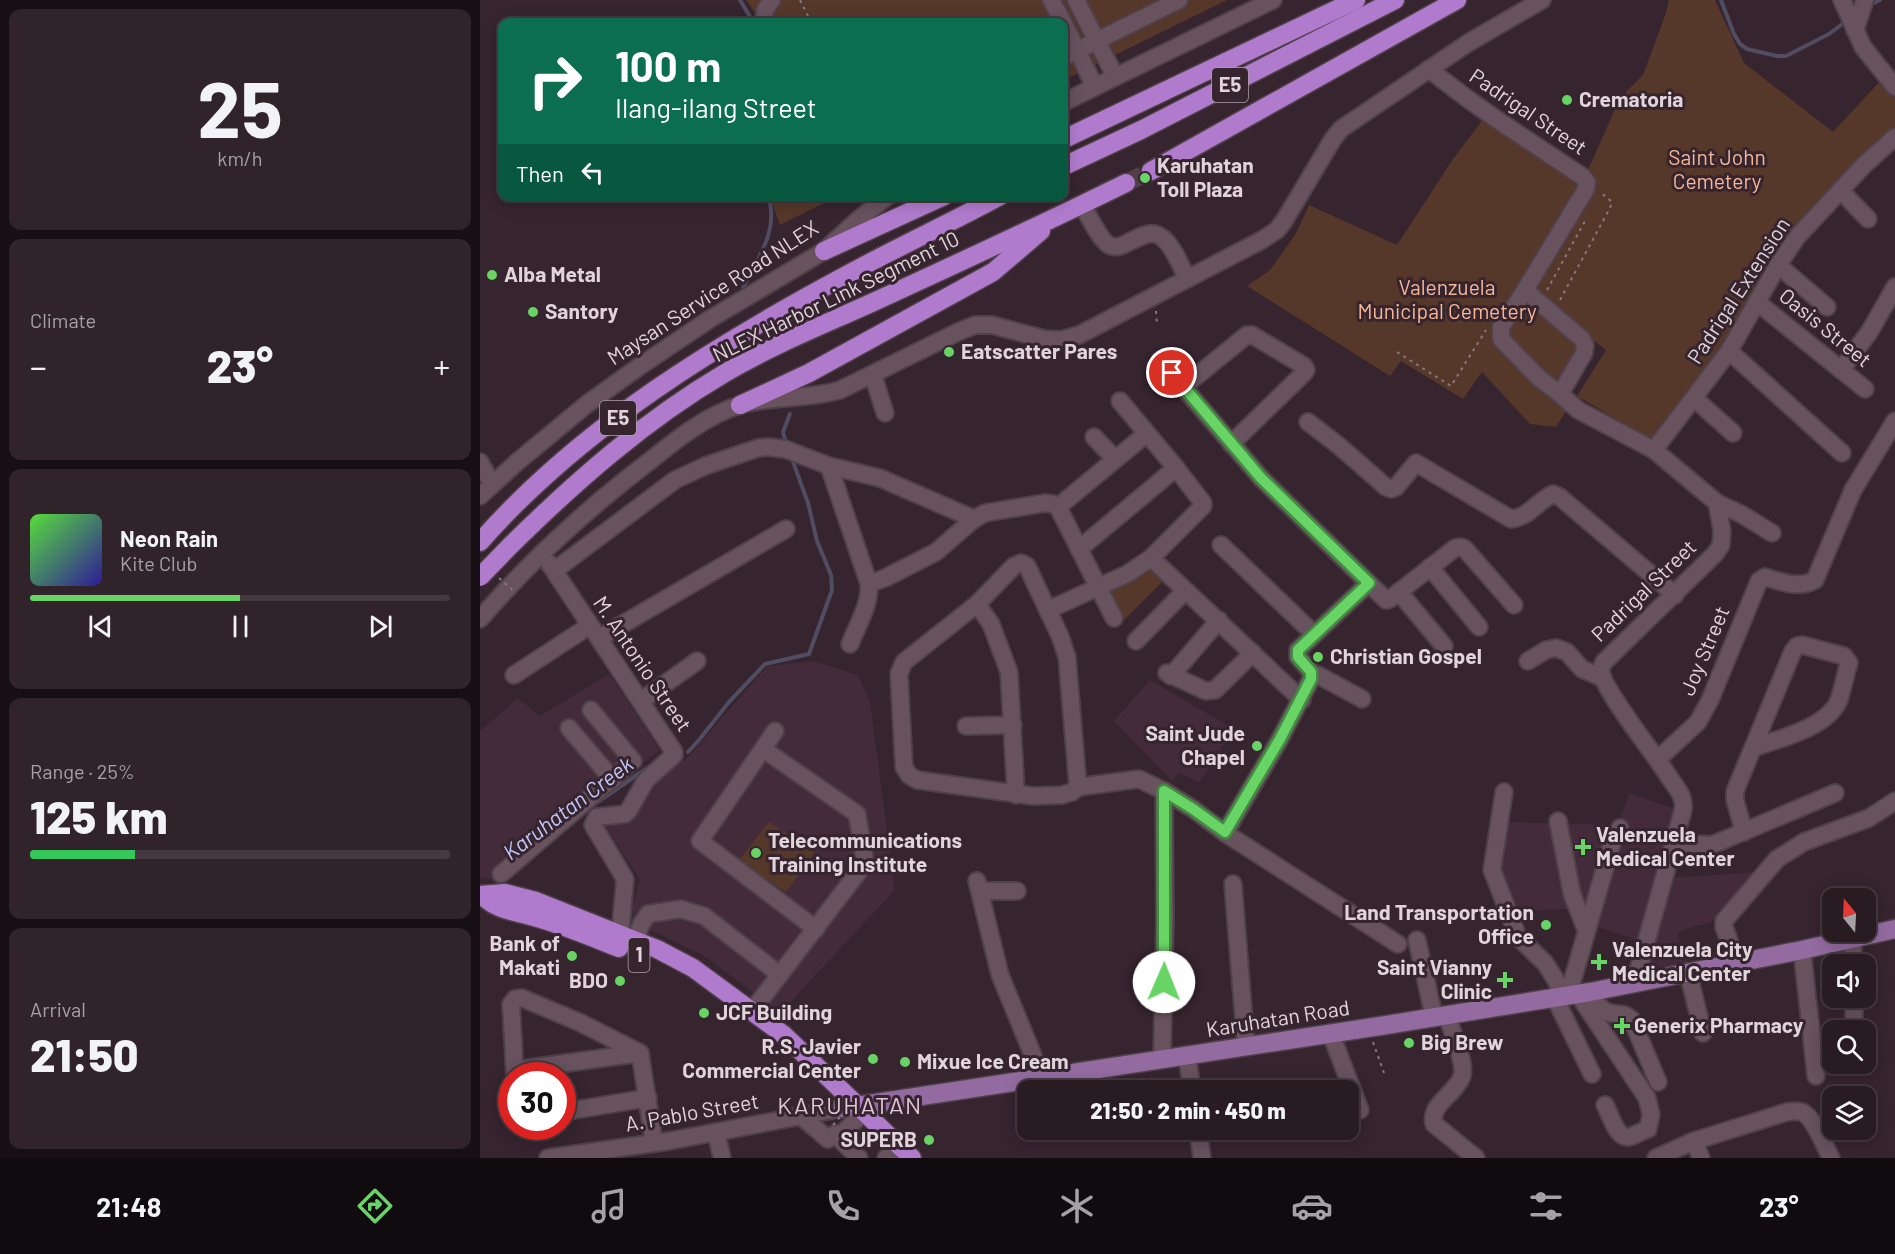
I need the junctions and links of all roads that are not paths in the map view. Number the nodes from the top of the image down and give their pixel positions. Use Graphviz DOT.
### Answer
graph roads {
  1 [pos="771,0"];
  2 [pos="1052,0"];
  3 [pos="1076,0"];
  4 [pos="1179,0"];
  5 [pos="1274,0"];
  6 [pos="1356,0"];
  7 [pos="1395,0"];
  8 [pos="1457,0"];
  9 [pos="1542,0"];
  10 [pos="1842,0"];
  11 [pos="1865,0"];
  12 [pos="764,18"];
  13 [pos="1061,18"];
  14 [pos="1855,30"];
  15 [pos="1097,40"];
  16 [pos="1070,53"];
  17 [pos="1429,69"];
  18 [pos="1115,76"];
  19 [pos="1095,87"];
  20 [pos="1895,87"];
  21 [pos="1068,100"];
  22 [pos="1068,137"];
  23 [pos="1895,137"];
  24 [pos="1068,164"];
  25 [pos="1151,171"];
  26 [pos="1126,183"];
  27 [pos="1840,190"];
  28 [pos="882,201"];
  29 [pos="933,201"];
  30 [pos="990,201"];
  31 [pos="1082,205"];
  32 [pos="1059,216"];
  33 [pos="1868,219"];
  34 [pos="824,251"];
  35 [pos="1778,265"];
  36 [pos="1187,279"];
  37 [pos="1895,288"];
  38 [pos="1525,290"];
  39 [pos="1758,303"];
  40 [pos="1827,307"];
  41 [pos="1729,351"];
  42 [pos="1160,360"];
  43 [pos="1841,370"];
  44 [pos="873,375"];
  45 [pos="1183,387"];
  46 [pos="1865,389"];
  47 [pos="1560,394"];
  48 [pos="1695,399"];
  49 [pos="1120,401"];
  50 [pos="740,405"];
  51 [pos="885,413"];
  52 [pos="1895,421"];
  53 [pos="1308,423"];
  54 [pos="1733,433"];
  55 [pos="1146,434"];
  56 [pos="1094,437"];
  57 [pos="1231,444"];
  58 [pos="1654,450"];
  59 [pos="1842,453"];
  60 [pos="1116,459"];
  61 [pos="480,462"];
  62 [pos="829,466"];
  63 [pos="1176,468"];
  64 [pos="486,490"];
  65 [pos="1717,503"];
  66 [pos="1058,507"];
  67 [pos="974,519"];
  68 [pos="786,529"];
  69 [pos="1772,533"];
  70 [pos="480,542"];
  71 [pos="1221,544"];
  72 [pos="1079,549"];
  73 [pos="540,554"];
  74 [pos="1150,558"];
  75 [pos="1430,567"];
  76 [pos="555,570"];
  77 [pos="480,577"];
  78 [pos="1369,583"];
  79 [pos="869,584"];
  80 [pos="1098,588"];
  81 [pos="1185,591"];
  82 [pos="1399,592"];
  83 [pos="1675,594"];
  84 [pos="977,604"];
  85 [pos="1515,605"];
  86 [pos="1048,610"];
  87 [pos="1114,618"];
  88 [pos="480,619"];
  89 [pos="1219,620"];
  90 [pos="1479,627"];
  91 [pos="594,632"];
  92 [pos="1314,634"];
  93 [pos="1136,641"];
  94 [pos="850,644"];
  95 [pos="1444,646"];
  96 [pos="1253,652"];
  97 [pos="697,661"];
  98 [pos="1528,661"];
  99 [pos="514,675"];
  100 [pos="1312,675"];
  101 [pos="1603,678"];
  102 [pos="1362,699"];
  103 [pos="1302,700"];
  104 [pos="641,701"];
  105 [pos="591,710"];
  106 [pos="1013,725"];
  107 [pos="966,726"];
  108 [pos="569,728"];
  109 [pos="775,731"];
  110 [pos="1755,747"];
  111 [pos="763,749"];
  112 [pos="1659,759"];
  113 [pos="613,780"];
  114 [pos="1078,787"];
  115 [pos="1164,791"];
  116 [pos="1504,792"];
  117 [pos="1834,793"];
  118 [pos="1016,795"];
  119 [pos="1895,801"];
  120 [pos="1558,821"];
  121 [pos="1620,828"];
  122 [pos="1225,832"];
  123 [pos="1744,832"];
  124 [pos="1674,843"];
  125 [pos="501,874"];
  126 [pos="1233,884"];
  127 [pos="1017,891"];
  128 [pos="481,895"];
  129 [pos="816,929"];
  130 [pos="1895,929"];
  131 [pos="1586,930"];
  132 [pos="1876,934"];
  133 [pos="628,938"];
  134 [pos="1417,940"];
  135 [pos="1839,942"];
  136 [pos="1398,944"];
  137 [pos="1802,950"];
  138 [pos="1737,962"];
  139 [pos="1688,972"];
  140 [pos="779,974"];
  141 [pos="1635,982"];
  142 [pos="1570,995"];
  143 [pos="752,1011"];
  144 [pos="1440,1016"];
  145 [pos="1703,1033"];
  146 [pos="1331,1034"];
  147 [pos="1246,1046"];
  148 [pos="640,1053"];
  149 [pos="1187,1055"];
  150 [pos="1162,1059"];
  151 [pos="514,1062"];
  152 [pos="576,1063"];
  153 [pos="1593,1074"];
  154 [pos="1816,1076"];
  155 [pos="1042,1077"];
  156 [pos="1191,1080"];
  157 [pos="1658,1082"];
  158 [pos="648,1098"];
  159 [pos="1605,1105"];
  160 [pos="854,1108"];
  161 [pos="576,1110"];
  162 [pos="1360,1110"];
  163 [pos="802,1117"];
  164 [pos="838,1130"];
  165 [pos="716,1132"];
  166 [pos="1199,1140"];
  167 [pos="1694,1141"];
  168 [pos="654,1143"];
  169 [pos="890,1157"];
  170 [pos="548,1158"];
  171 [pos="722,1158"];
  172 [pos="859,1158"];
  173 [pos="912,1158"];
  174 [pos="1202,1158"];
  175 [pos="1476,1158"];
  176 [pos="1656,1158"];
  177 [pos="1701,1158"];
  178 [pos="1831,1158"];
  1 -- 12 [label="street"];
  2 -- 13 [label="street"];
  3 -- 15 [label="street"];
  4 -- 15 [label="street"];
  5 -- 18 [label="street"];
  6 -- 22 [label="highway"];
  7 -- 24 [label="highway, E5"];
  8 -- 25 [label="highway, E5"];
  9 -- 17 [label="street"];
  10 -- 14 [label="street"];
  11 -- 14 [label="street"];
  14 -- 20 [label="street"];
  15 -- 16 [label="street"];
  15 -- 18 [label="street"];
  16 -- 19 [label="street"];
  17 -- 36 [label="street"];
  17 -- 38 [label="street, Padrigal Street"];
  18 -- 19 [label="street"];
  19 -- 21 [label="street"];
  23 -- 27 [label="street, Padrigal Extension"];
  26 -- 31 [label="highway, E5"];
  27 -- 33 [label="street"];
  27 -- 35 [label="street, Padrigal Extension"];
  28 -- 34 [label="street, Maysan Service Road NLEX"];
  29 -- 34 [label="highway"];
  30 -- 70 [label="highway, NLEX Harbor Link Segment 10 / E5"];
  31 -- 32 [label="highway, E5"];
  31 -- 36 [label="street"];
  32 -- 50 [label="highway"];
  32 -- 77 [label="highway, NLEX Harbor Link Segment 10 / E5, bridge"];
  34 -- 64 [label="street, Maysan Service Road NLEX"];
  35 -- 39 [label="street, Padrigal Extension"];
  35 -- 40 [label="street"];
  36 -- 44 [label="street"];
  37 -- 43 [label="street"];
  38 -- 47 [label="street, Padrigal Street"];
  38 -- 47 [label="street"];
  39 -- 41 [label="street, Padrigal Extension"];
  39 -- 43 [label="street, Oasis Street"];
  41 -- 48 [label="street, Padrigal Extension"];
  41 -- 59 [label="street"];
  42 -- 45 [label="street"];
  43 -- 46 [label="street, Oasis Street"];
  44 -- 50 [label="street"];
  44 -- 51 [label="street"];
  45 -- 57 [label="street"];
  45 -- 57 [label="street"];
  47 -- 58 [label="street, Padrigal Street"];
  48 -- 54 [label="street"];
  48 -- 58 [label="street, Padrigal Extension"];
  49 -- 55 [label="street"];
  50 -- 73 [label="street"];
  52 -- 112 [label="street, Joy Street"];
  53 -- 83 [label="street"];
  55 -- 60 [label="street"];
  55 -- 63 [label="street"];
  56 -- 60 [label="street"];
  57 -- 78 [label="street"];
  58 -- 65 [label="street, Padrigal Street"];
  60 -- 66 [label="street"];
  61 -- 64 [label="street"];
  62 -- 67 [label="street"];
  62 -- 76 [label="street"];
  62 -- 79 [label="street"];
  63 -- 72 [label="street"];
  63 -- 74 [label="street"];
  65 -- 69 [label="street"];
  65 -- 83 [label="street, Padrigal Street"];
  66 -- 67 [label="street"];
  66 -- 72 [label="street"];
  67 -- 79 [label="street"];
  68 -- 91 [label="street"];
  71 -- 92 [label="street"];
  72 -- 80 [label="street"];
  73 -- 76 [label="street, M. Antonio Street"];
  73 -- 88 [label="street"];
  74 -- 80 [label="street"];
  74 -- 81 [label="street"];
  75 -- 82 [label="street"];
  75 -- 85 [label="street"];
  75 -- 90 [label="street"];
  76 -- 91 [label="street, M. Antonio Street"];
  78 -- 82 [label="street"];
  78 -- 92 [label="street"];
  79 -- 94 [label="street"];
  80 -- 86 [label="street"];
  80 -- 87 [label="street"];
  81 -- 89 [label="street"];
  81 -- 93 [label="street"];
  82 -- 95 [label="street"];
  83 -- 101 [label="street, Padrigal Street"];
  84 -- 86 [label="street"];
  84 -- 106 [label="street"];
  84 -- 118 [label="street"];
  86 -- 114 [label="street"];
  89 -- 96 [label="street"];
  89 -- 96 [label="street"];
  91 -- 99 [label="street"];
  91 -- 104 [label="street, M. Antonio Street"];
  92 -- 100 [label="street"];
  96 -- 103 [label="street"];
  97 -- 104 [label="street"];
  98 -- 101 [label="street"];
  100 -- 102 [label="street"];
  100 -- 103 [label="street"];
  101 -- 112 [label="street, Padrigal Street"];
  103 -- 122 [label="street"];
  104 -- 133 [label="street, M. Antonio Street"];
  105 -- 113 [label="street"];
  106 -- 107 [label="street"];
  106 -- 118 [label="street"];
  108 -- 113 [label="street"];
  109 -- 111 [label="street"];
  110 -- 110 [label="street"];
  110 -- 123 [label="street"];
  111 -- 129 [label="street"];
  111 -- 129 [label="street"];
  112 -- 124 [label="street, Padrigal Street"];
  113 -- 125 [label="street"];
  114 -- 115 [label="street"];
  114 -- 118 [label="street"];
  115 -- 122 [label="street"];
  115 -- 150 [label="street"];
  116 -- 142 [label="street"];
  117 -- 123 [label="street"];
  119 -- 138 [label="street"];
  120 -- 131 [label="street"];
  121 -- 131 [label="street"];
  122 -- 136 [label="street"];
  123 -- 124 [label="street"];
  124 -- 141 [label="street, Padrigal Street"];
  126 -- 147 [label="street"];
  127 -- 155 [label="street"];
  128 -- 133 [label="highway, 1"];
  128 -- 160 [label="highway, 1"];
  129 -- 140 [label="street"];
  130 -- 132 [label="main road, Karuhatan Road"];
  131 -- 142 [label="street"];
  133 -- 140 [label="street"];
  133 -- 143 [label="highway, 1"];
  134 -- 144 [label="street"];
  135 -- 137 [label="main road, Karuhatan Road"];
  137 -- 138 [label="main road, Karuhatan Road"];
  137 -- 154 [label="street"];
  138 -- 139 [label="main road, Karuhatan Road"];
  139 -- 141 [label="main road, Karuhatan Road"];
  139 -- 145 [label="street"];
  140 -- 143 [label="street"];
  141 -- 142 [label="main road, Karuhatan Road"];
  142 -- 144 [label="main road, Karuhatan Road"];
  142 -- 153 [label="street"];
  142 -- 157 [label="street"];
  142 -- 159 [label="street"];
  143 -- 160 [label="highway, 1"];
  144 -- 146 [label="main road, Karuhatan Road"];
  144 -- 175 [label="street"];
  146 -- 147 [label="main road, Karuhatan Road"];
  146 -- 162 [label="street"];
  147 -- 149 [label="main road, Karuhatan Road"];
  148 -- 151 [label="street"];
  148 -- 152 [label="street"];
  148 -- 158 [label="street"];
  149 -- 150 [label="main road, Karuhatan Road"];
  149 -- 156 [label="street"];
  150 -- 155 [label="main road, Karuhatan Road"];
  155 -- 160 [label="main road, Karuhatan Road"];
  158 -- 161 [label="street"];
  158 -- 168 [label="street"];
  160 -- 163 [label="street, A. Pablo Street"];
  160 -- 164 [label="street"];
  160 -- 169 [label="highway, 1"];
  160 -- 173 [label="highway, 1"];
  163 -- 164 [label="street"];
  163 -- 165 [label="street, A. Pablo Street"];
  164 -- 172 [label="street"];
  165 -- 168 [label="street, A. Pablo Street"];
  165 -- 171 [label="street"];
  166 -- 174 [label="street"];
  167 -- 176 [label="street"];
  167 -- 177 [label="street"];
  167 -- 178 [label="street"];
  168 -- 170 [label="street, A. Pablo Street"];
}
